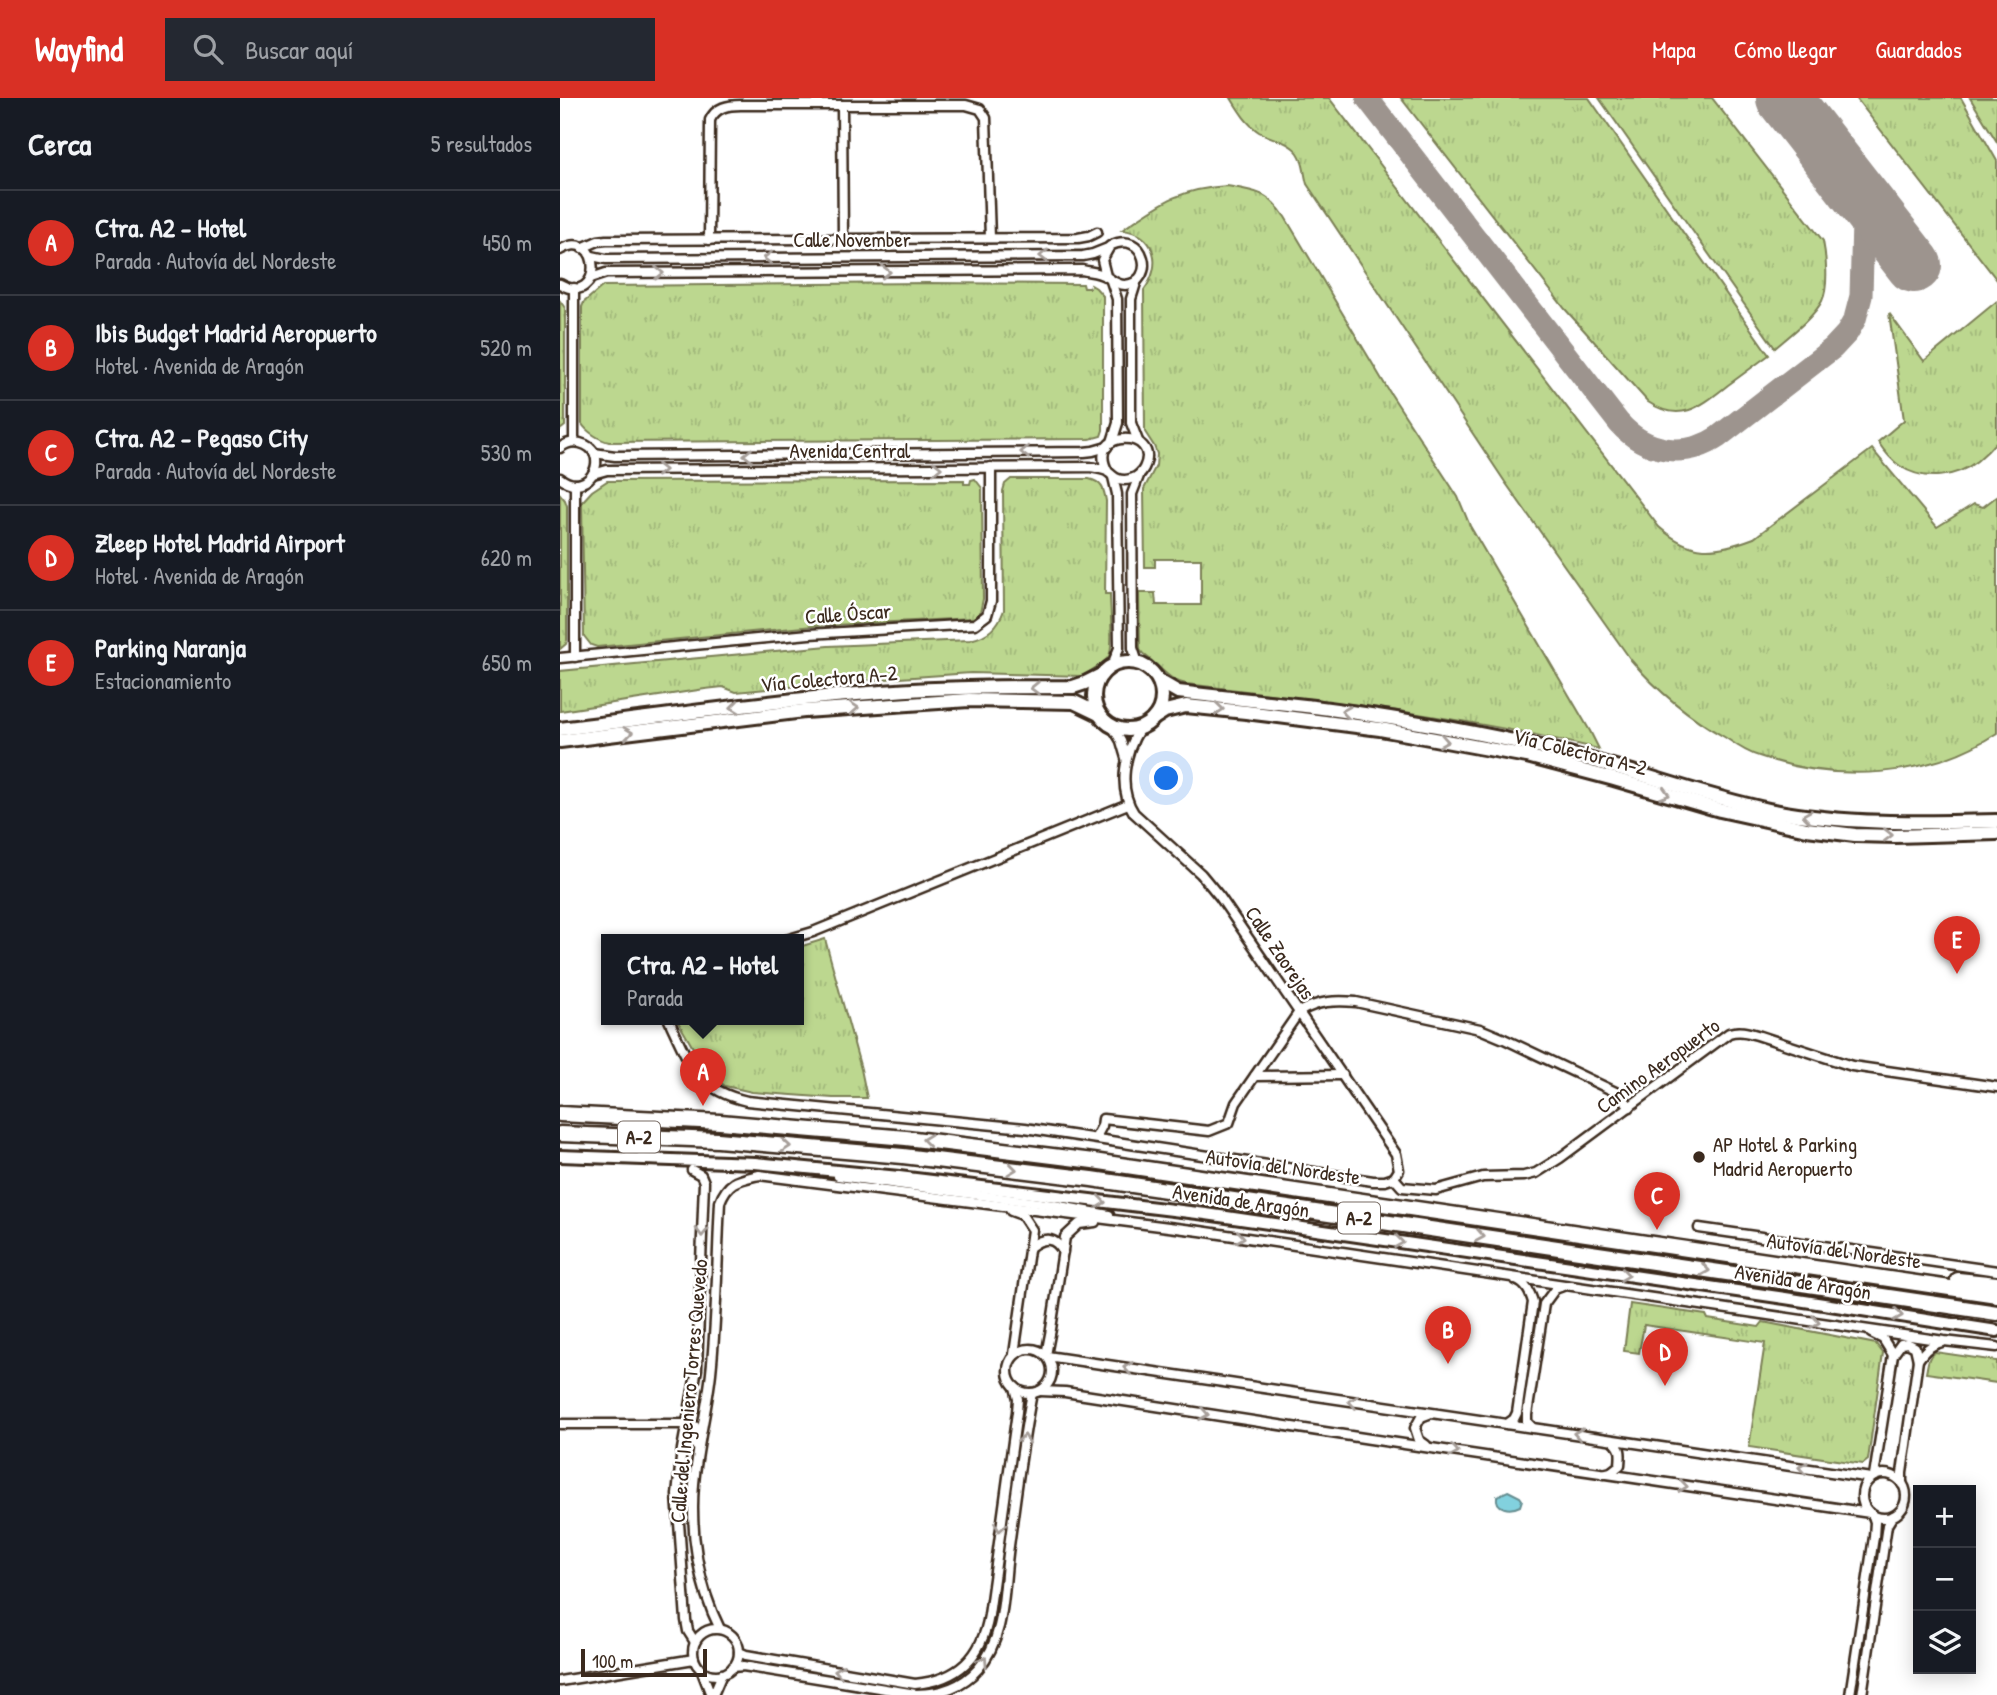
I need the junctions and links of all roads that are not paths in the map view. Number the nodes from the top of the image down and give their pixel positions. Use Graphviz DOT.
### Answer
graph roads {
  1 [pos="842,105"];
  2 [pos="1097,232"];
  3 [pos="990,238"];
  4 [pos="843,239"];
  5 [pos="709,240"];
  6 [pos="1110,246"];
  7 [pos="582,248"];
  8 [pos="560,250"];
  9 [pos="592,257"];
  10 [pos="591,278"];
  11 [pos="1109,279"];
  12 [pos="1137,280"];
  13 [pos="560,284"];
  14 [pos="574,288"];
  15 [pos="574,442"];
  16 [pos="1138,442"];
  17 [pos="1110,444"];
  18 [pos="560,448"];
  19 [pos="594,453"];
  20 [pos="990,467"];
  21 [pos="593,474"];
  22 [pos="1110,474"];
  23 [pos="1139,475"];
  24 [pos="560,478"];
  25 [pos="575,484"];
  26 [pos="575,657"];
  27 [pos="560,658"];
  28 [pos="1138,663"];
  29 [pos="1112,665"];
  30 [pos="1101,675"];
  31 [pos="1159,681"];
  32 [pos="1099,714"];
  33 [pos="1154,718"];
  34 [pos="1112,726"];
  35 [pos="1140,728"];
  36 [pos="560,729"];
  37 [pos="560,741"];
  38 [pos="1126,758"];
  39 [pos="1128,804"];
  40 [pos="1997,821"];
  41 [pos="1997,833"];
  42 [pos="804,935"];
  43 [pos="1299,1012"];
  44 [pos="672,1025"];
  45 [pos="1343,1075"];
  46 [pos="1255,1076"];
  47 [pos="1997,1087"];
  48 [pos="1630,1107"];
  49 [pos="560,1114"];
  50 [pos="560,1134"];
  51 [pos="1096,1138"];
  52 [pos="560,1156"];
  53 [pos="755,1163"];
  54 [pos="692,1170"];
  55 [pos="1394,1178"];
  56 [pos="995,1205"];
  57 [pos="1140,1224"];
  58 [pos="1699,1228"];
  59 [pos="1200,1231"];
  60 [pos="1030,1247"];
  61 [pos="1063,1252"];
  62 [pos="1790,1264"];
  63 [pos="1997,1271"];
  64 [pos="1507,1276"];
  65 [pos="1997,1284"];
  66 [pos="1565,1285"];
  67 [pos="1997,1295"];
  68 [pos="1997,1313"];
  69 [pos="1862,1329"];
  70 [pos="1997,1331"];
  71 [pos="1944,1341"];
  72 [pos="1997,1348"];
  73 [pos="1014,1354"];
  74 [pos="1046,1355"];
  75 [pos="1893,1355"];
  76 [pos="1918,1360"];
  77 [pos="1015,1387"];
  78 [pos="1036,1392"];
  79 [pos="1429,1414"];
  80 [pos="560,1424"];
  81 [pos="687,1424"];
  82 [pos="1507,1424"];
  83 [pos="1533,1428"];
  84 [pos="1611,1439"];
  85 [pos="1428,1446"];
  86 [pos="697,1462"];
  87 [pos="1600,1474"];
  88 [pos="1873,1477"];
  89 [pos="1902,1484"];
  90 [pos="1872,1515"];
  91 [pos="1892,1517"];
  92 [pos="720,1629"];
  93 [pos="695,1642"];
  94 [pos="739,1651"];
  95 [pos="694,1659"];
  96 [pos="733,1667"];
  97 [pos="701,1669"];
  98 [pos="722,1674"];
  99 [pos="560,1681"];
  100 [pos="712,1695"];
  101 [pos="1850,1695"];
  102 [pos="1862,1695"];
  1 -- 3 [label="street"];
  1 -- 4 [label="street"];
  1 -- 5 [label="street"];
  2 -- 3 [label="street, Calle November"];
  3 -- 4 [label="street, Calle November"];
  4 -- 5 [label="street, Calle November"];
  5 -- 7 [label="street, Calle November"];
  6 -- 9 [label="street, Calle November, one-way"];
  6 -- 11 [label="street"];
  6 -- 12 [label="street"];
  7 -- 8 [label="street, Calle November"];
  7 -- 9 [label="street"];
  9 -- 10 [label="street"];
  10 -- 11 [label="street, Calle November, one-way"];
  10 -- 14 [label="street"];
  11 -- 12 [label="street"];
  11 -- 17 [label="street"];
  12 -- 16 [label="street"];
  13 -- 14 [label="street"];
  14 -- 15 [label="street"];
  15 -- 18 [label="street"];
  15 -- 19 [label="street"];
  16 -- 17 [label="street"];
  16 -- 23 [label="street"];
  17 -- 19 [label="street, Avenida Central, one-way"];
  17 -- 22 [label="street"];
  19 -- 21 [label="street"];
  21 -- 20 [label="street, Avenida Central, one-way"];
  20 -- 22 [label="street, Avenida Central"];
  20 -- 26 [label="street, Calle Óscar"];
  21 -- 25 [label="street"];
  22 -- 23 [label="street"];
  22 -- 29 [label="street"];
  23 -- 28 [label="street"];
  24 -- 25 [label="street"];
  25 -- 26 [label="street"];
  26 -- 27 [label="street, Calle Óscar"];
  28 -- 29 [label="main road"];
  28 -- 31 [label="main road"];
  29 -- 30 [label="main road"];
  30 -- 32 [label="main road"];
  30 -- 36 [label="main road, Vía Colectora A-2, one-way"];
  31 -- 33 [label="main road"];
  40 -- 31 [label="main road, Vía Colectora A-2, one-way"];
  32 -- 34 [label="main road"];
  37 -- 32 [label="main road, Vía Colectora A-2, one-way"];
  33 -- 35 [label="main road"];
  33 -- 41 [label="main road, Vía Colectora A-2, one-way"];
  34 -- 35 [label="main road"];
  34 -- 38 [label="street"];
  35 -- 38 [label="street"];
  38 -- 39 [label="street"];
  39 -- 42 [label="street"];
  39 -- 43 [label="street, Calle Zaorejas"];
  43 -- 45 [label="street, Calle Zaorejas"];
  43 -- 46 [label="street"];
  43 -- 48 [label="street"];
  44 -- 51 [label="street"];
  45 -- 46 [label="street"];
  45 -- 55 [label="street, Calle Zaorejas"];
  46 -- 51 [label="street"];
  47 -- 48 [label="street, Camino Aeropuerto"];
  48 -- 55 [label="street, Camino Aeropuerto"];
  62 -- 49 [label="highway, Autovía del Nordeste / A-2, one-way"];
  50 -- 68 [label="highway, Autovía del Nordeste / A-2, one-way"];
  51 -- 55 [label="street"];
  52 -- 53 [label="street, Avenida de Aragón"];
  53 -- 59 [label="street"];
  53 -- 70 [label="street, Avenida de Aragón, one-way"];
  54 -- 81 [label="street, Calle del Ingeniero Torres Quevedo, one-way"];
  56 -- 57 [label="street"];
  56 -- 60 [label="street"];
  56 -- 86 [label="street, Calle del Ingeniero Torres Quevedo"];
  57 -- 59 [label="street"];
  57 -- 61 [label="street"];
  58 -- 63 [label="street"];
  59 -- 64 [label="street, one-way"];
  60 -- 61 [label="street"];
  60 -- 73 [label="street"];
  61 -- 74 [label="street"];
  62 -- 65 [label="highway"];
  62 -- 67 [label="highway, Autovía del Nordeste / A-2"];
  64 -- 66 [label="street"];
  64 -- 82 [label="street"];
  66 -- 69 [label="street, one-way"];
  66 -- 83 [label="street"];
  69 -- 71 [label="street"];
  69 -- 75 [label="street"];
  71 -- 72 [label="street"];
  71 -- 76 [label="street"];
  73 -- 74 [label="street"];
  73 -- 77 [label="street"];
  74 -- 78 [label="street"];
  79 -- 74 [label="street, one-way"];
  75 -- 76 [label="street"];
  75 -- 88 [label="street"];
  76 -- 89 [label="street"];
  77 -- 78 [label="street"];
  77 -- 94 [label="street, one-way"];
  78 -- 85 [label="street, one-way"];
  96 -- 78 [label="street, one-way"];
  79 -- 82 [label="street"];
  79 -- 85 [label="street"];
  80 -- 81 [label="street"];
  81 -- 86 [label="street"];
  81 -- 93 [label="street, Calle del Ingeniero Torres Quevedo"];
  82 -- 83 [label="street"];
  84 -- 83 [label="street, one-way"];
  84 -- 87 [label="street"];
  88 -- 84 [label="street, one-way"];
  85 -- 87 [label="street, one-way"];
  86 -- 92 [label="street, Calle del Ingeniero Torres Quevedo"];
  87 -- 90 [label="street, one-way"];
  88 -- 89 [label="street"];
  88 -- 90 [label="street"];
  89 -- 91 [label="street"];
  90 -- 91 [label="street"];
  90 -- 101 [label="street"];
  91 -- 102 [label="street"];
  92 -- 93 [label="street"];
  92 -- 94 [label="street"];
  93 -- 95 [label="street"];
  94 -- 96 [label="street"];
  95 -- 97 [label="street"];
  95 -- 99 [label="street"];
  96 -- 98 [label="street"];
  97 -- 98 [label="street"];
  97 -- 100 [label="street"];
  98 -- 100 [label="street"];
}
